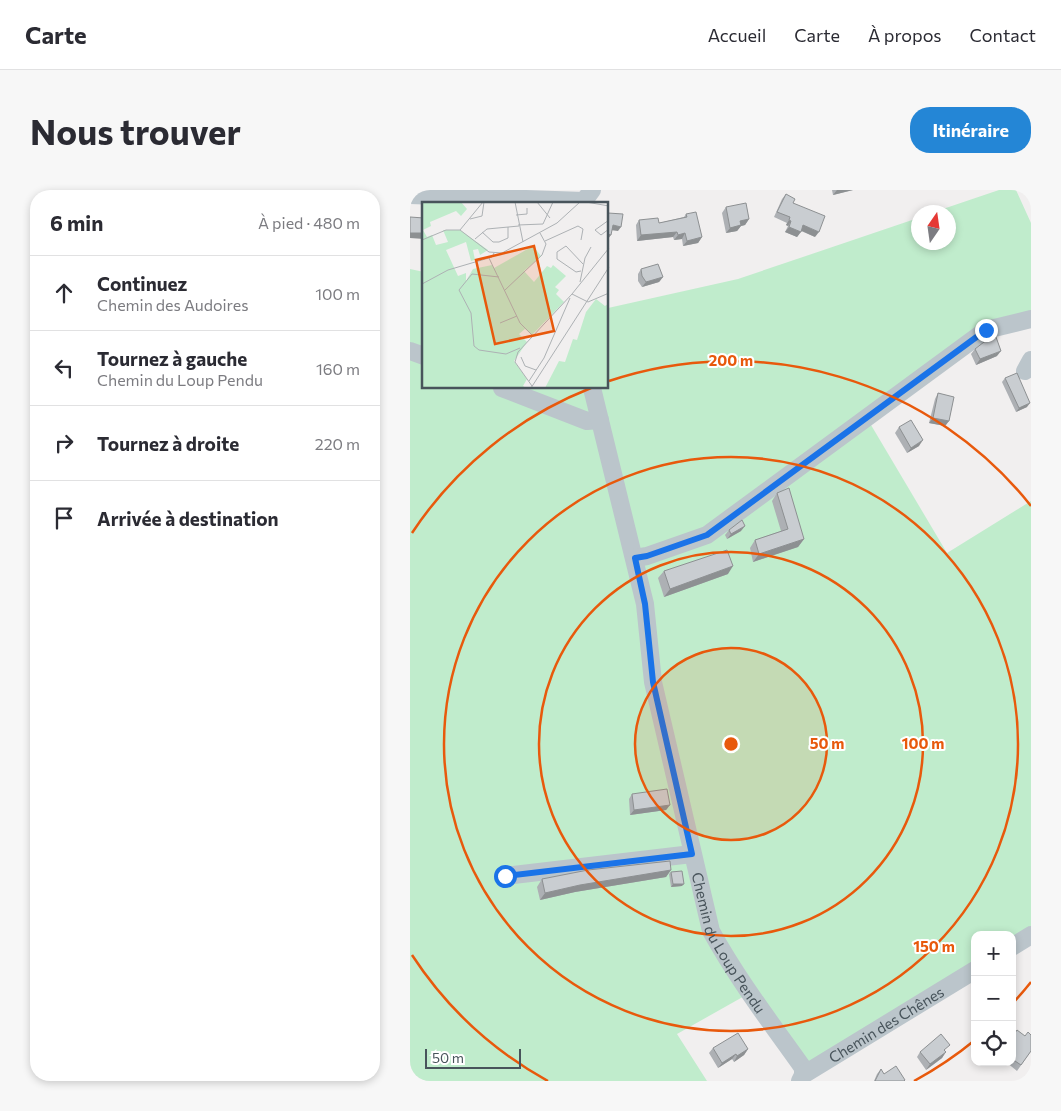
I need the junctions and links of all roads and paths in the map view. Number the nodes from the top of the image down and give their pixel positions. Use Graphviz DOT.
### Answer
graph roads {
  1 [pos="592,190"];
  2 [pos="410,195"];
  3 [pos="549,202"];
  4 [pos="1031,319"];
  5 [pos="410,351"];
  6 [pos="422,355"];
  7 [pos="504,389"];
  8 [pos="592,389"];
  9 [pos="600,420"];
  10 [pos="635,558"];
  11 [pos="692,854"];
  12 [pos="505,876"];
  13 [pos="1031,935"];
  14 [pos="1016,944"];
  15 [pos="971,972"];
  16 [pos="802,1078"];
  1 -- 3 [label="street"];
  2 -- 3 [label="street"];
  4 -- 10 [label="street"];
  5 -- 6 [label="street"];
  7 -- 9 [label="street"];
  8 -- 9 [label="street, Chemin du Loup Pendu"];
  9 -- 10 [label="street, Chemin du Loup Pendu"];
  10 -- 11 [label="street, Chemin du Loup Pendu"];
  11 -- 12 [label="street"];
  11 -- 16 [label="street, Chemin du Loup Pendu"];
  13 -- 14 [label="street"];
  15 -- 16 [label="street, Chemin des Chênes"];
}
